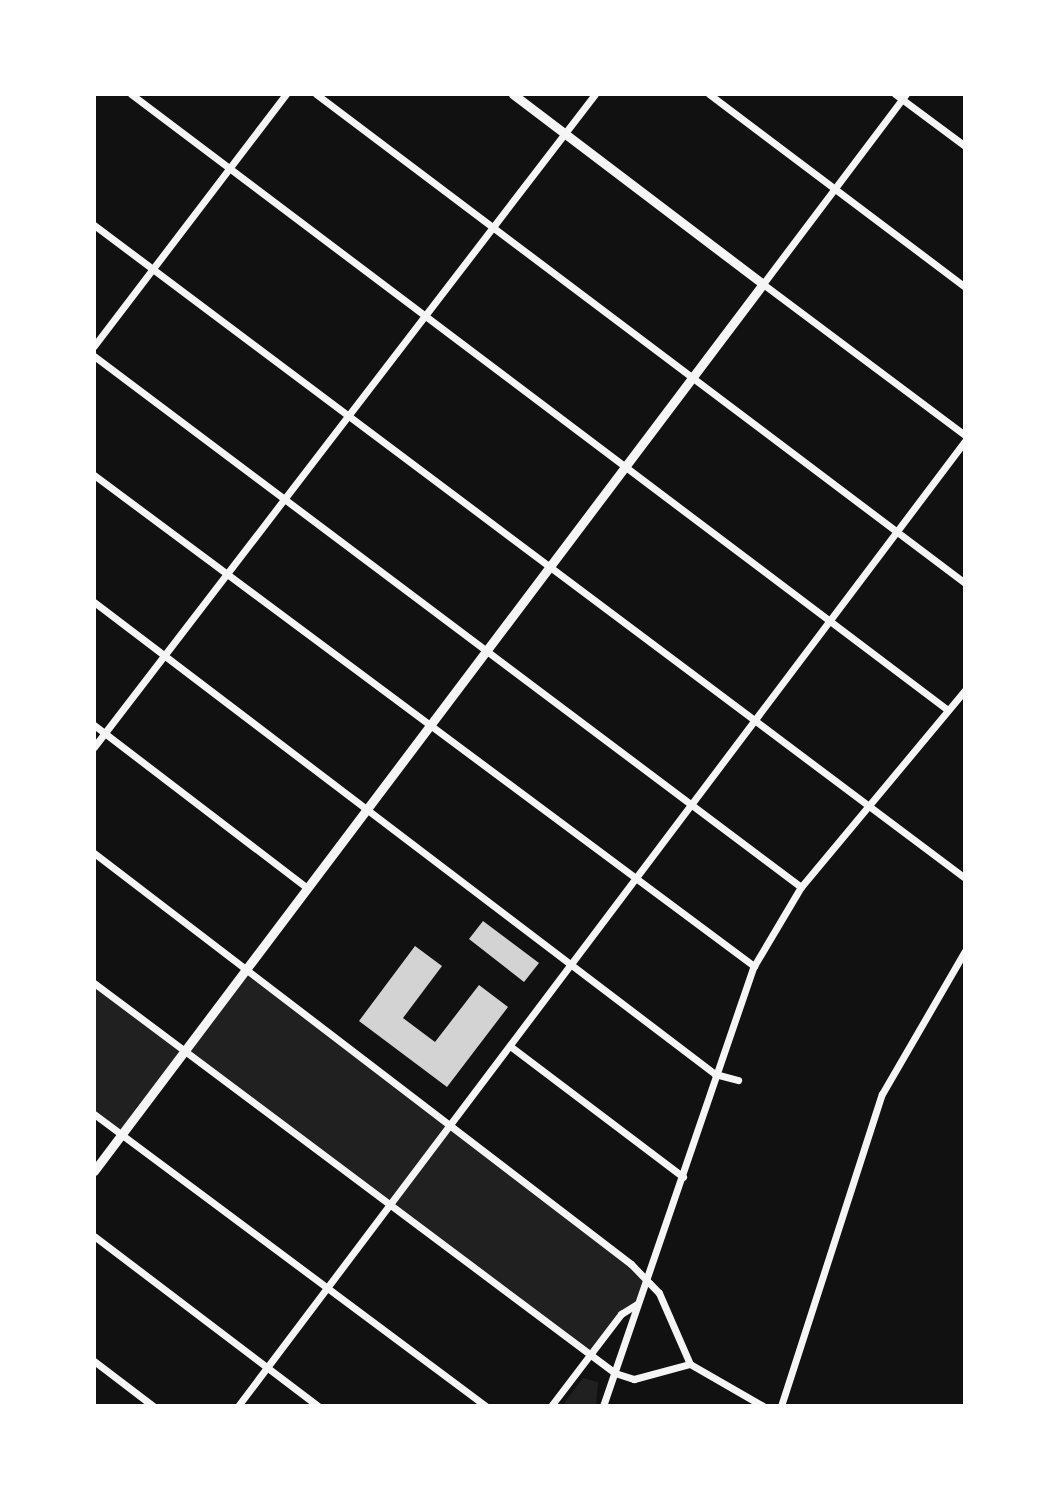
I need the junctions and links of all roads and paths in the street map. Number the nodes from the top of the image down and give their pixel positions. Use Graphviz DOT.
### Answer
graph roads {
  1 [pos="131,94"];
  2 [pos="286,94"];
  3 [pos="316,94"];
  4 [pos="513,94"];
  5 [pos="595,94"];
  6 [pos="709,94"];
  7 [pos="901,96"];
  8 [pos="565,134"];
  9 [pos="965,146"];
  10 [pos="230,167"];
  11 [pos="834,189"];
  12 [pos="94,225"];
  13 [pos="492,227"];
  14 [pos="153,269"];
  15 [pos="763,284"];
  16 [pos="965,287"];
  17 [pos="423,315"];
  18 [pos="94,346"];
  19 [pos="94,356"];
  20 [pos="692,377"];
  21 [pos="346,416"];
  22 [pos="965,435"];
  23 [pos="965,441"];
  24 [pos="624,466"];
  25 [pos="94,475"];
  26 [pos="285,498"];
  27 [pos="897,532"];
  28 [pos="549,563"];
  29 [pos="226,575"];
  30 [pos="965,583"];
  31 [pos="94,602"];
  32 [pos="830,621"];
  33 [pos="484,651"];
  34 [pos="164,655"];
  35 [pos="965,690"];
  36 [pos="948,710"];
  37 [pos="756,717"];
  38 [pos="94,725"];
  39 [pos="429,726"];
  40 [pos="105,733"];
  41 [pos="94,747"];
  42 [pos="691,804"];
  43 [pos="868,805"];
  44 [pos="365,811"];
  45 [pos="94,853"];
  46 [pos="965,878"];
  47 [pos="635,879"];
  48 [pos="801,887"];
  49 [pos="307,888"];
  50 [pos="965,951"];
  51 [pos="571,964"];
  52 [pos="244,966"];
  53 [pos="754,966"];
  54 [pos="94,983"];
  55 [pos="510,1046"];
  56 [pos="183,1050"];
  57 [pos="715,1074"];
  58 [pos="738,1080"];
  59 [pos="94,1114"];
  60 [pos="449,1126"];
  61 [pos="121,1135"];
  62 [pos="94,1171"];
  63 [pos="683,1177"];
  64 [pos="389,1206"];
  65 [pos="94,1236"];
  66 [pos="647,1281"];
  67 [pos="327,1289"];
  68 [pos="639,1302"];
  69 [pos="590,1354"];
  70 [pos="94,1361"];
  71 [pos="690,1364"];
  72 [pos="268,1367"];
  73 [pos="615,1373"];
  74 [pos="153,1406"];
  75 [pos="238,1406"];
  76 [pos="318,1406"];
  77 [pos="486,1406"];
  78 [pos="551,1406"];
  79 [pos="603,1406"];
  80 [pos="763,1406"];
  81 [pos="781,1406"];
  1 -- 10 [label="street"];
  2 -- 10 [label="street"];
  3 -- 13 [label="street"];
  4 -- 8 [label="street"];
  5 -- 8 [label="street"];
  6 -- 11 [label="street"];
  7 -- 9 [label="street"];
  7 -- 11 [label="street"];
  8 -- 13 [label="street"];
  8 -- 15 [label="street"];
  10 -- 14 [label="street"];
  10 -- 17 [label="street"];
  11 -- 15 [label="street"];
  11 -- 16 [label="street"];
  12 -- 14 [label="street"];
  13 -- 17 [label="street"];
  13 -- 20 [label="street"];
  14 -- 18 [label="street"];
  14 -- 21 [label="street"];
  15 -- 20 [label="street"];
  15 -- 22 [label="street"];
  17 -- 21 [label="street"];
  17 -- 24 [label="street"];
  19 -- 26 [label="street"];
  20 -- 24 [label="street"];
  20 -- 27 [label="street"];
  21 -- 26 [label="street"];
  21 -- 28 [label="street"];
  23 -- 27 [label="street"];
  24 -- 28 [label="street"];
  24 -- 32 [label="street"];
  25 -- 29 [label="street"];
  26 -- 29 [label="street"];
  26 -- 33 [label="street"];
  27 -- 30 [label="street"];
  27 -- 32 [label="street"];
  28 -- 33 [label="street"];
  28 -- 37 [label="street"];
  29 -- 34 [label="street"];
  29 -- 39 [label="street"];
  31 -- 34 [label="street"];
  32 -- 36 [label="street"];
  32 -- 37 [label="street"];
  33 -- 39 [label="street"];
  33 -- 42 [label="street"];
  34 -- 40 [label="street"];
  34 -- 44 [label="street"];
  35 -- 36 [label="street"];
  36 -- 43 [label="street"];
  37 -- 42 [label="street"];
  37 -- 43 [label="street"];
  38 -- 40 [label="street"];
  39 -- 44 [label="street"];
  39 -- 47 [label="street"];
  40 -- 41 [label="street"];
  40 -- 49 [label="street"];
  42 -- 47 [label="street"];
  42 -- 48 [label="street"];
  43 -- 46 [label="street"];
  43 -- 48 [label="street"];
  44 -- 49 [label="street"];
  44 -- 51 [label="street"];
  45 -- 52 [label="street"];
  47 -- 51 [label="street"];
  47 -- 53 [label="street"];
  48 -- 53 [label="street"];
  49 -- 52 [label="street"];
  50 -- 81 [label="street"];
  51 -- 55 [label="street"];
  51 -- 57 [label="street"];
  52 -- 56 [label="street"];
  52 -- 60 [label="street"];
  53 -- 57 [label="street"];
  54 -- 56 [label="street"];
  55 -- 60 [label="street"];
  55 -- 63 [label="street"];
  56 -- 61 [label="street"];
  56 -- 64 [label="street"];
  57 -- 58 [label="street"];
  57 -- 63 [label="street"];
  59 -- 61 [label="street"];
  60 -- 64 [label="street"];
  60 -- 66 [label="street"];
  61 -- 62 [label="street"];
  61 -- 67 [label="street"];
  63 -- 66 [label="street"];
  64 -- 67 [label="street"];
  64 -- 69 [label="street"];
  65 -- 72 [label="street"];
  66 -- 68 [label="street"];
  66 -- 71 [label="street"];
  67 -- 72 [label="street"];
  67 -- 77 [label="street"];
  68 -- 69 [label="street"];
  68 -- 73 [label="street"];
  69 -- 73 [label="street"];
  69 -- 78 [label="street"];
  70 -- 74 [label="street"];
  71 -- 73 [label="street"];
  71 -- 80 [label="street"];
  72 -- 75 [label="street"];
  72 -- 76 [label="street"];
  73 -- 79 [label="street"];
}
